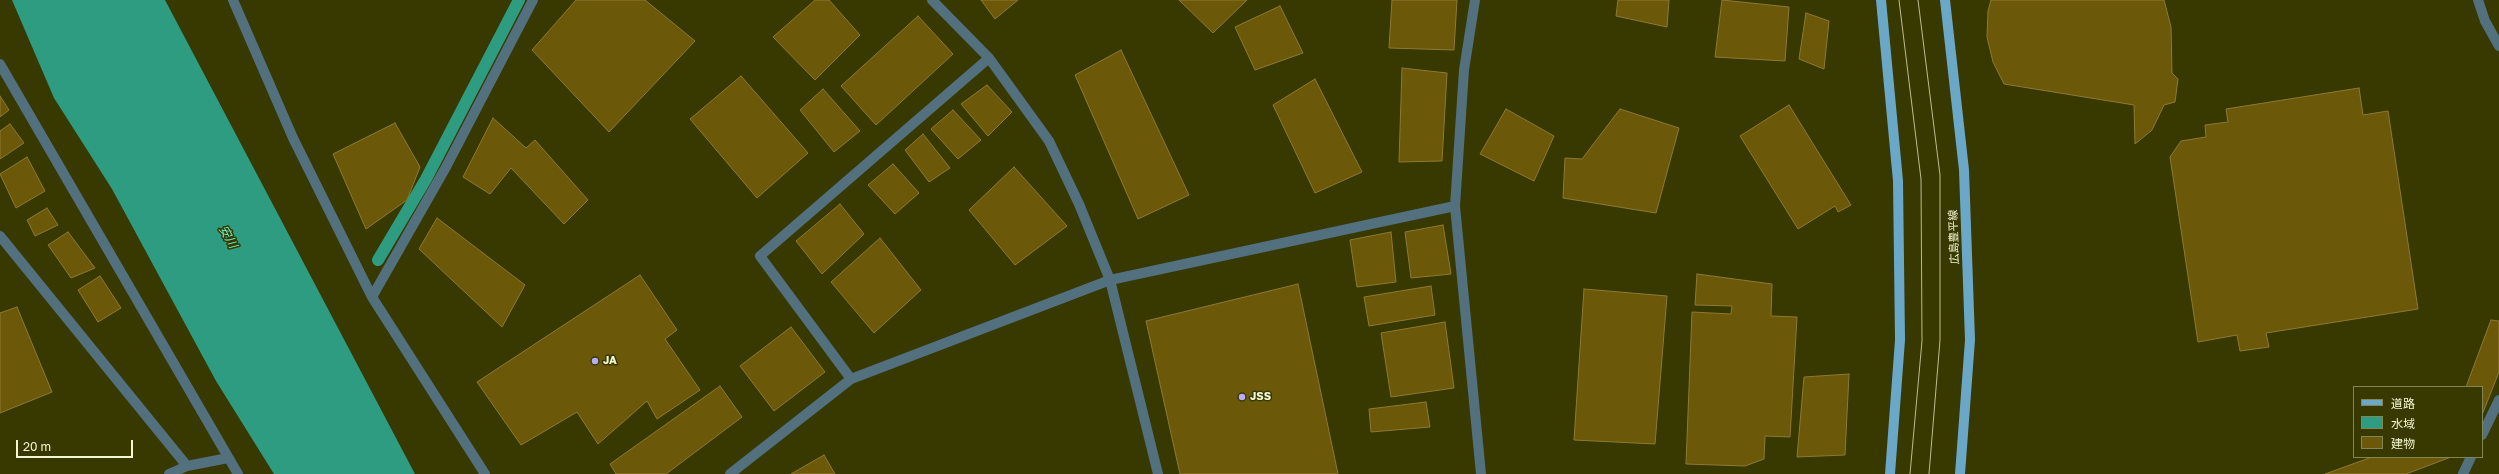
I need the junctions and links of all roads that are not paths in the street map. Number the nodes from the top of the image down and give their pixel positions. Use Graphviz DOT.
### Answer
graph roads {
  1 [pos="233,0"];
  2 [pos="533,0"];
  3 [pos="932,0"];
  4 [pos="1475,0"];
  5 [pos="1880,0"];
  6 [pos="1945,0"];
  7 [pos="2478,0"];
  8 [pos="2499,46"];
  9 [pos="989,58"];
  10 [pos="0,64"];
  11 [pos="1455,206"];
  12 [pos="0,236"];
  13 [pos="1110,280"];
  14 [pos="372,297"];
  15 [pos="851,378"];
  16 [pos="2499,400"];
  17 [pos="2483,433"];
  18 [pos="228,458"];
  19 [pos="2471,458"];
  20 [pos="187,466"];
  21 [pos="169,474"];
  22 [pos="238,474"];
  23 [pos="485,474"];
  24 [pos="730,474"];
  25 [pos="1158,474"];
  26 [pos="1481,474"];
  27 [pos="1890,474"];
  28 [pos="1960,474"];
  29 [pos="2463,474"];
  1 -- 14 [label="street"];
  2 -- 14 [label="street"];
  3 -- 9 [label="street"];
  4 -- 11 [label="street"];
  5 -- 27 [label="main road"];
  6 -- 28 [label="main road, 広島豊平線"];
  7 -- 8 [label="street"];
  9 -- 13 [label="street"];
  9 -- 15 [label="street"];
  10 -- 18 [label="street"];
  11 -- 13 [label="street"];
  11 -- 26 [label="street"];
  12 -- 20 [label="street"];
  13 -- 15 [label="street"];
  13 -- 25 [label="street"];
  14 -- 23 [label="street"];
  15 -- 24 [label="street"];
  16 -- 17 [label="street"];
  18 -- 20 [label="street"];
  18 -- 22 [label="street"];
  19 -- 29 [label="street"];
  20 -- 21 [label="street"];
}
